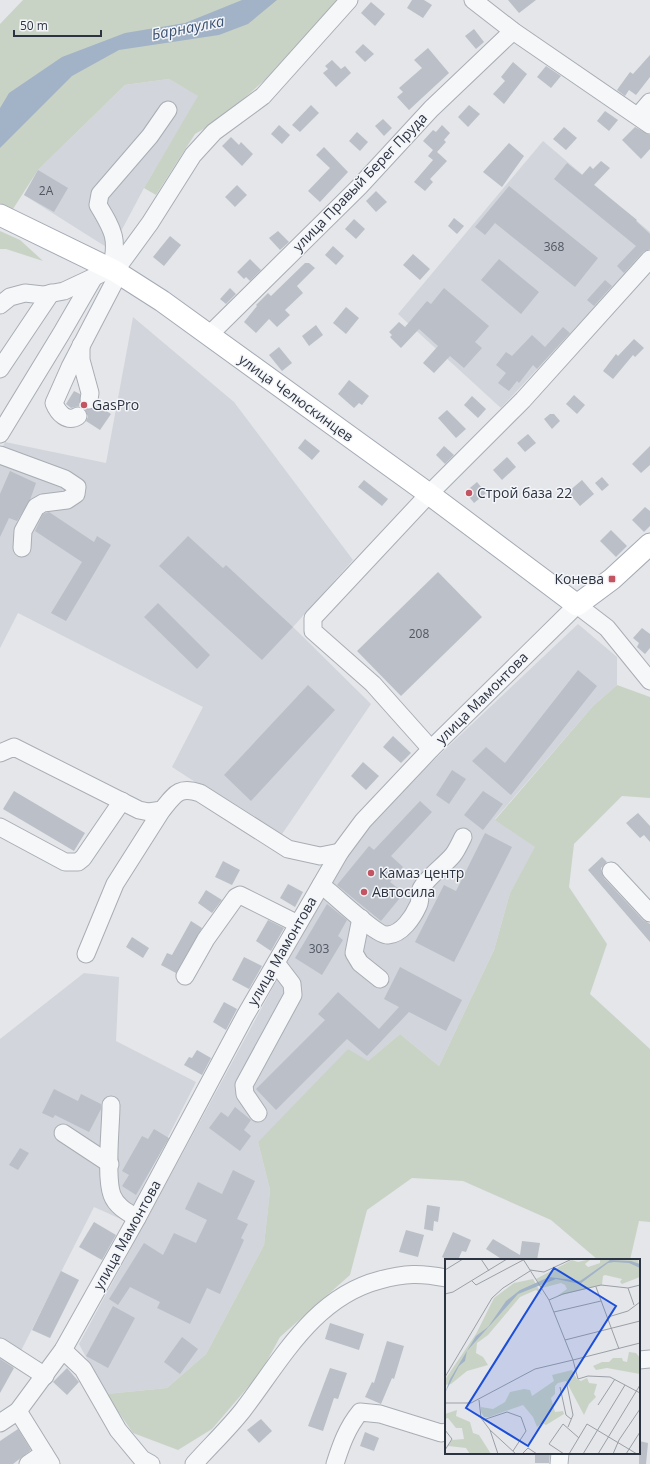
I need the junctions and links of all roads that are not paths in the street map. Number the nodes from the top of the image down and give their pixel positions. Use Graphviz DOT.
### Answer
graph roads {
  1 [pos="349,0"];
  2 [pos="473,0"];
  3 [pos="513,32"];
  4 [pos="650,102"];
  5 [pos="168,110"];
  6 [pos="644,120"];
  7 [pos="0,215"];
  8 [pos="650,259"];
  9 [pos="109,272"];
  10 [pos="51,294"];
  11 [pos="0,305"];
  12 [pos="209,335"];
  13 [pos="81,345"];
  14 [pos="0,369"];
  15 [pos="89,400"];
  16 [pos="78,416"];
  17 [pos="0,434"];
  18 [pos="0,455"];
  19 [pos="429,494"];
  20 [pos="650,544"];
  21 [pos="22,548"];
  22 [pos="577,605"];
  23 [pos="650,680"];
  24 [pos="431,749"];
  25 [pos="0,753"];
  26 [pos="122,801"];
  27 [pos="162,810"];
  28 [pos="0,827"];
  29 [pos="463,837"];
  30 [pos="340,852"];
  31 [pos="611,870"];
  32 [pos="321,885"];
  33 [pos="650,913"];
  34 [pos="361,918"];
  35 [pos="298,924"];
  36 [pos="86,954"];
  37 [pos="276,963"];
  38 [pos="185,976"];
  39 [pos="380,979"];
  40 [pos="111,1105"];
  41 [pos="258,1113"];
  42 [pos="64,1133"];
  43 [pos="110,1164"];
  44 [pos="137,1218"];
  45 [pos="439,1277"];
  46 [pos="0,1347"];
  47 [pos="62,1350"];
  48 [pos="650,1359"];
  49 [pos="640,1360"];
  50 [pos="45,1376"];
  51 [pos="18,1411"];
  52 [pos="0,1423"];
  53 [pos="445,1432"];
  54 [pos="560,1454"];
  55 [pos="48,1459"];
  56 [pos="28,1464"];
  57 [pos="150,1464"];
  58 [pos="194,1464"];
  59 [pos="334,1464"];
  60 [pos="559,1464"];
  1 -- 9 [label="street"];
  2 -- 3 [label="street"];
  3 -- 6 [label="street"];
  3 -- 12 [label="street, улица Правый Берег Пруда"];
  4 -- 6 [label="street"];
  5 -- 9 [label="street"];
  7 -- 9 [label="main road, улица Челюскинцев"];
  8 -- 19 [label="street"];
  9 -- 10 [label="street"];
  9 -- 12 [label="main road, улица Челюскинцев"];
  9 -- 13 [label="street"];
  9 -- 17 [label="street"];
  10 -- 11 [label="street"];
  10 -- 14 [label="street"];
  12 -- 19 [label="main road, улица Челюскинцев"];
  13 -- 15 [label="street"];
  13 -- 16 [label="street"];
  18 -- 21 [label="street"];
  19 -- 22 [label="main road, улица Челюскинцев"];
  19 -- 24 [label="street"];
  20 -- 22 [label="main road, улица Мамонтова"];
  22 -- 23 [label="street"];
  22 -- 24 [label="street, улица Мамонтова"];
  24 -- 30 [label="street, улица Мамонтова"];
  25 -- 26 [label="street"];
  26 -- 27 [label="street"];
  26 -- 28 [label="street"];
  27 -- 30 [label="street"];
  27 -- 36 [label="street"];
  29 -- 34 [label="street"];
  30 -- 32 [label="street, улица Мамонтова"];
  31 -- 33 [label="street"];
  32 -- 34 [label="street"];
  32 -- 35 [label="street, улица Мамонтова"];
  34 -- 39 [label="street"];
  35 -- 37 [label="street, улица Мамонтова"];
  35 -- 38 [label="street"];
  37 -- 41 [label="street"];
  37 -- 44 [label="street, улица Мамонтова"];
  40 -- 43 [label="street"];
  42 -- 43 [label="street"];
  43 -- 44 [label="street"];
  44 -- 47 [label="street, улица Мамонтова"];
  45 -- 58 [label="street"];
  46 -- 50 [label="street"];
  47 -- 50 [label="street, улица Мамонтова"];
  47 -- 57 [label="street"];
  48 -- 49 [label="street"];
  50 -- 51 [label="street, улица Мамонтова"];
  51 -- 52 [label="street, улица Мамонтова"];
  51 -- 55 [label="street"];
  53 -- 59 [label="street"];
  54 -- 60 [label="street"];
  55 -- 56 [label="street"];
}
